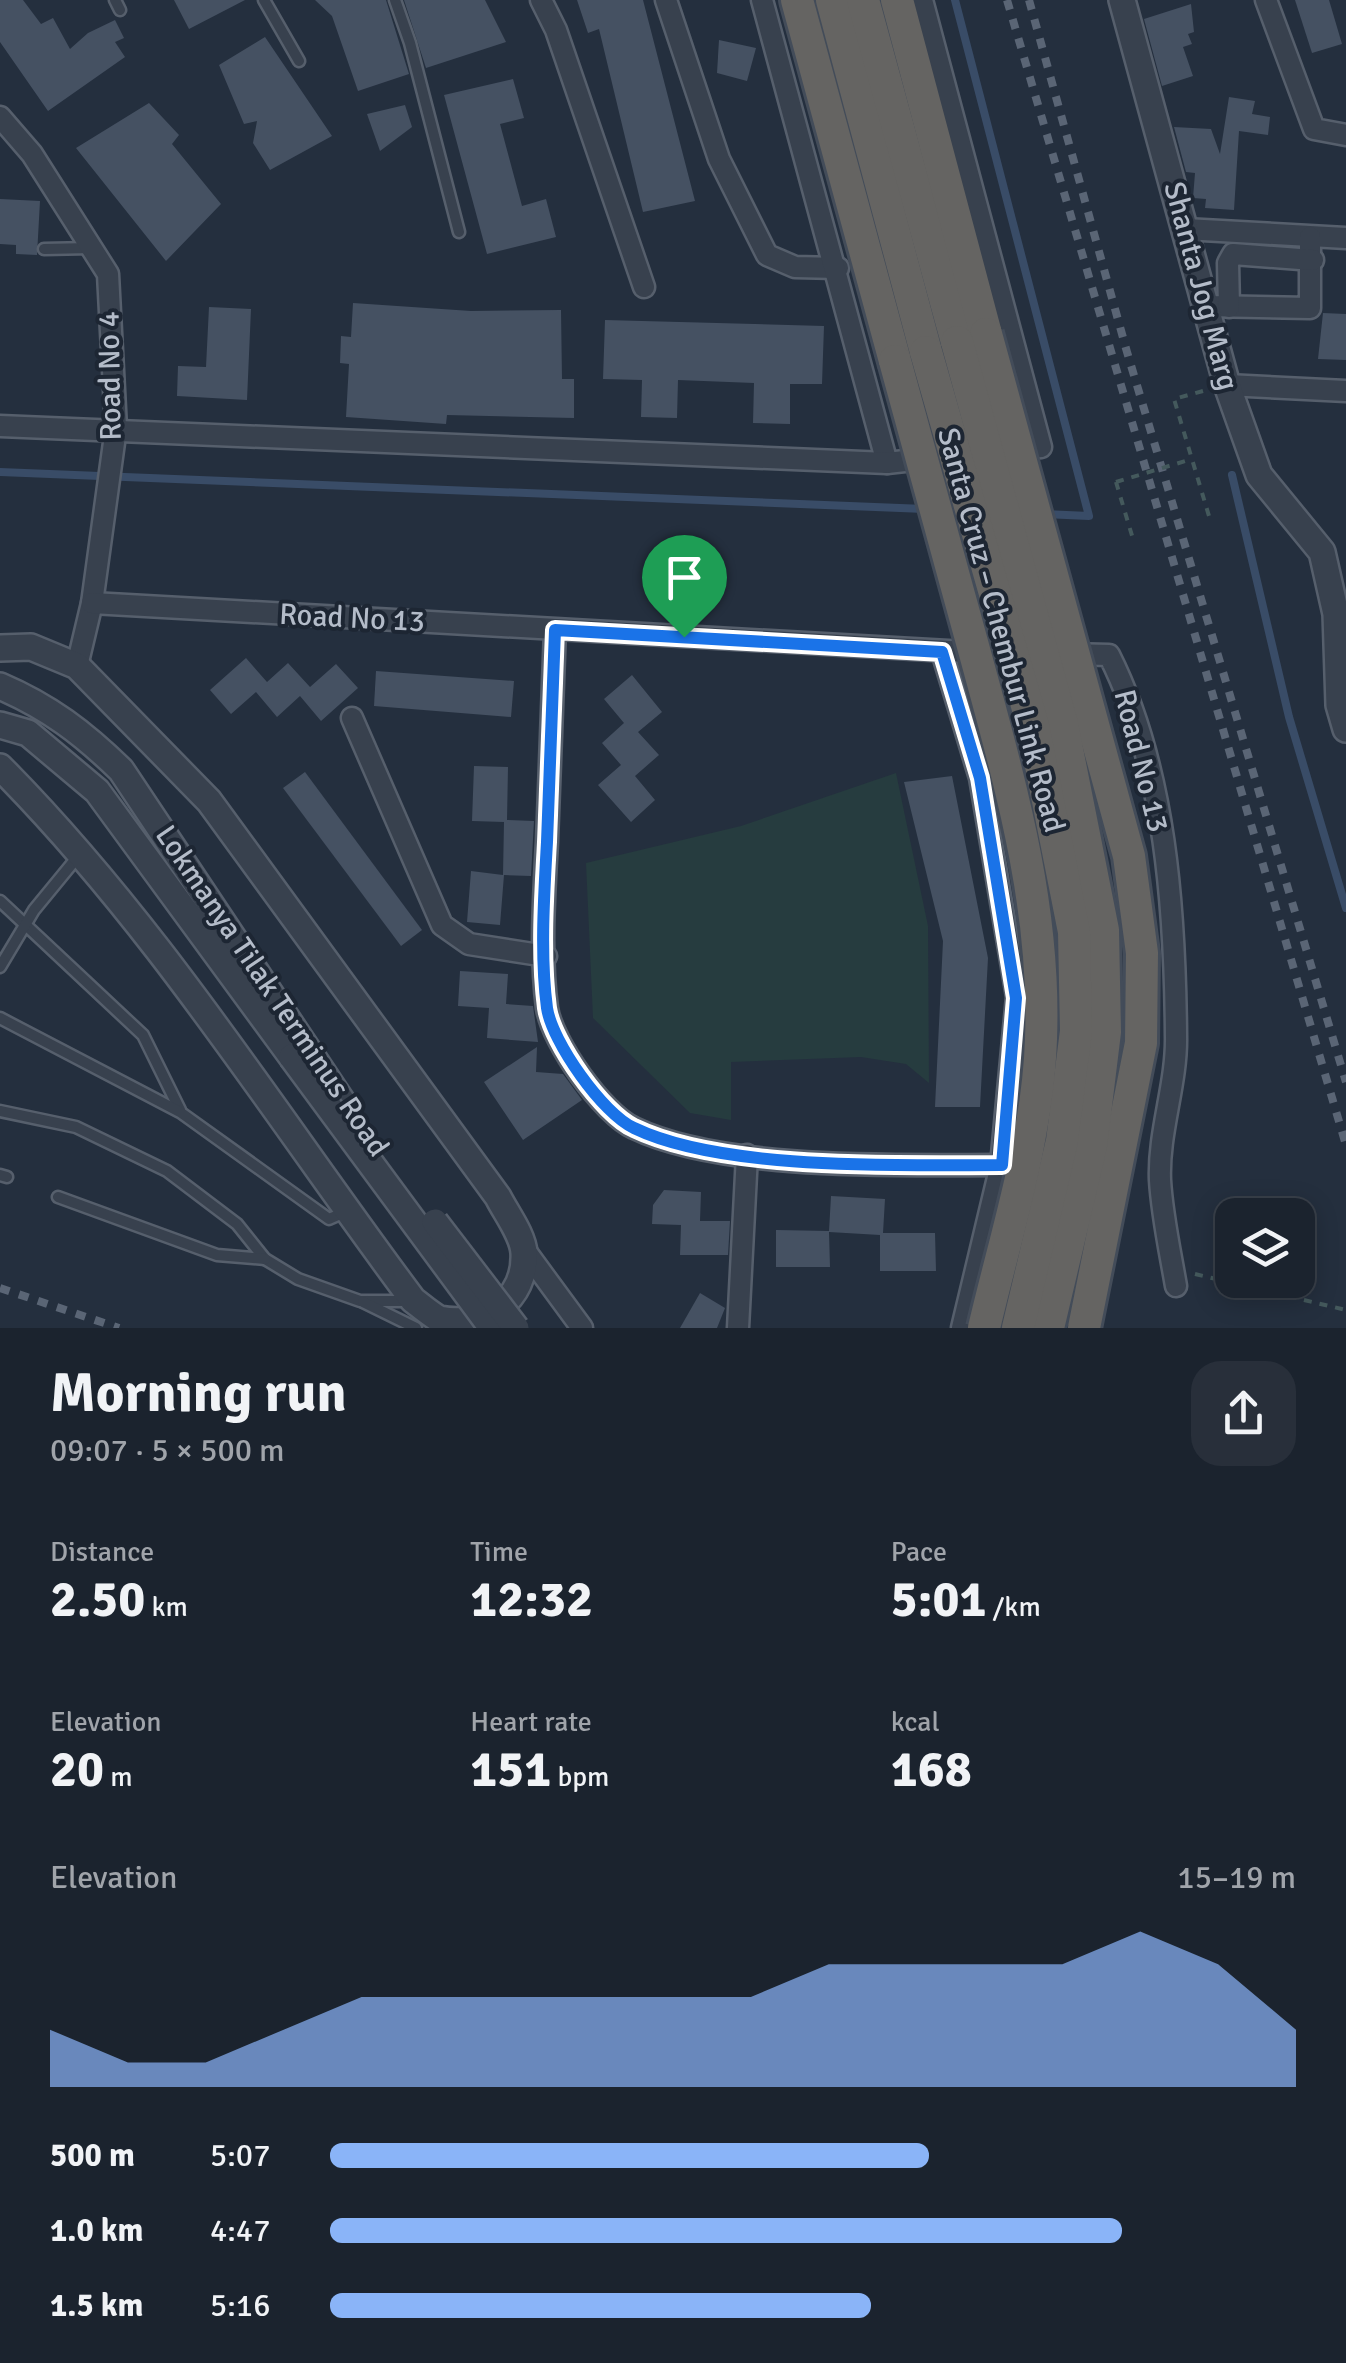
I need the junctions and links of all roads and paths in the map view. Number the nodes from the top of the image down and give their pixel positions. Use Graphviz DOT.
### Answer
graph roads {
  1 [pos="264,0"];
  2 [pos="395,0"];
  3 [pos="541,0"];
  4 [pos="666,0"];
  5 [pos="762,0"];
  6 [pos="797,0"];
  7 [pos="832,0"];
  8 [pos="863,0"];
  9 [pos="897,0"];
  10 [pos="922,0"];
  11 [pos="1122,0"];
  12 [pos="1266,0"];
  13 [pos="299,61"];
  14 [pos="0,117"];
  15 [pos="1346,135"];
  16 [pos="1185,229"];
  17 [pos="459,232"];
  18 [pos="1310,237"];
  19 [pos="1346,238"];
  20 [pos="92,248"];
  21 [pos="44,249"];
  22 [pos="1313,260"];
  23 [pos="838,268"];
  24 [pos="644,287"];
  25 [pos="1217,306"];
  26 [pos="941,347"];
  27 [pos="1227,385"];
  28 [pos="1346,391"];
  29 [pos="0,426"];
  30 [pos="114,435"];
  31 [pos="1192,459"];
  32 [pos="887,463"];
  33 [pos="1209,516"];
  34 [pos="1133,539"];
  35 [pos="92,603"];
  36 [pos="1341,614"];
  37 [pos="555,630"];
  38 [pos="0,648"];
  39 [pos="942,652"];
  40 [pos="76,666"];
  41 [pos="0,686"];
  42 [pos="352,718"];
  43 [pos="0,725"];
  44 [pos="1346,729"];
  45 [pos="0,767"];
  46 [pos="81,853"];
  47 [pos="0,901"];
  48 [pos="25,924"];
  49 [pos="3,952"];
  50 [pos="546,956"];
  51 [pos="0,966"];
  52 [pos="0,1018"];
  53 [pos="0,1111"];
  54 [pos="180,1112"];
  55 [pos="747,1154"];
  56 [pos="1002,1165"];
  57 [pos="58,1197"];
  58 [pos="346,1211"];
  59 [pos="524,1248"];
  60 [pos="264,1260"];
  61 [pos="1174,1278"];
  62 [pos="413,1300"];
  63 [pos="360,1301"];
  64 [pos="1346,1310"];
  65 [pos="416,1328"];
  66 [pos="492,1328"];
  67 [pos="516,1328"];
  68 [pos="582,1328"];
  69 [pos="738,1328"];
  70 [pos="962,1328"];
  71 [pos="984,1328"];
  72 [pos="1018,1328"];
  73 [pos="1048,1328"];
  74 [pos="1084,1328"];
  1 -- 13 [label="lane"];
  2 -- 17 [label="lane"];
  3 -- 24 [label="street"];
  4 -- 23 [label="street"];
  5 -- 23 [label="street"];
  6 -- 26 [label="highway"];
  7 -- 26 [label="highway, Santa Cruz – Chembur Link Road"];
  8 -- 26 [label="highway, Santa Cruz – Chembur Link Road"];
  9 -- 26 [label="highway"];
  10 -- 32 [label="street"];
  11 -- 16 [label="street, Shanta Jog Marg"];
  12 -- 15 [label="street"];
  14 -- 20 [label="street, Road No 4"];
  16 -- 18 [label="street"];
  16 -- 25 [label="street, Shanta Jog Marg"];
  18 -- 19 [label="street"];
  18 -- 22 [label="street"];
  20 -- 21 [label="lane"];
  20 -- 30 [label="street, Road No 4"];
  22 -- 25 [label="street"];
  22 -- 25 [label="street"];
  23 -- 32 [label="street"];
  25 -- 27 [label="street, Shanta Jog Marg"];
  26 -- 71 [label="highway, bridge"];
  26 -- 72 [label="highway, Santa Cruz – Chembur Link Road, bridge"];
  26 -- 73 [label="highway, Santa Cruz – Chembur Link Road, bridge"];
  26 -- 74 [label="highway, bridge"];
  27 -- 28 [label="street"];
  27 -- 31 [label="path"];
  27 -- 36 [label="street, Shanta Jog Marg"];
  29 -- 30 [label="street"];
  30 -- 32 [label="street"];
  30 -- 35 [label="street, Road No 4"];
  31 -- 33 [label="path"];
  31 -- 34 [label="path, bridge"];
  35 -- 37 [label="street, Road No 13"];
  35 -- 40 [label="street, Road No 4"];
  36 -- 44 [label="street"];
  37 -- 39 [label="street, Road No 13"];
  37 -- 50 [label="street"];
  38 -- 40 [label="street"];
  39 -- 56 [label="street"];
  39 -- 61 [label="street, Road No 13"];
  40 -- 59 [label="street"];
  41 -- 67 [label="street, Lokmanya Tilak Terminus Road, bridge"];
  42 -- 50 [label="street"];
  43 -- 66 [label="street, Lokmanya Tilak Terminus Road, bridge"];
  45 -- 46 [label="street"];
  46 -- 48 [label="lane"];
  46 -- 58 [label="street"];
  47 -- 48 [label="lane"];
  48 -- 49 [label="lane"];
  48 -- 54 [label="lane"];
  49 -- 51 [label="lane"];
  50 -- 55 [label="street"];
  52 -- 54 [label="lane"];
  53 -- 60 [label="lane"];
  54 -- 58 [label="lane"];
  55 -- 56 [label="street"];
  55 -- 69 [label="street"];
  56 -- 70 [label="street"];
  57 -- 60 [label="lane"];
  58 -- 62 [label="street"];
  59 -- 62 [label="street"];
  59 -- 68 [label="street"];
  60 -- 63 [label="lane"];
  61 -- 64 [label="path"];
  62 -- 63 [label="lane"];
  63 -- 65 [label="lane"];
}
